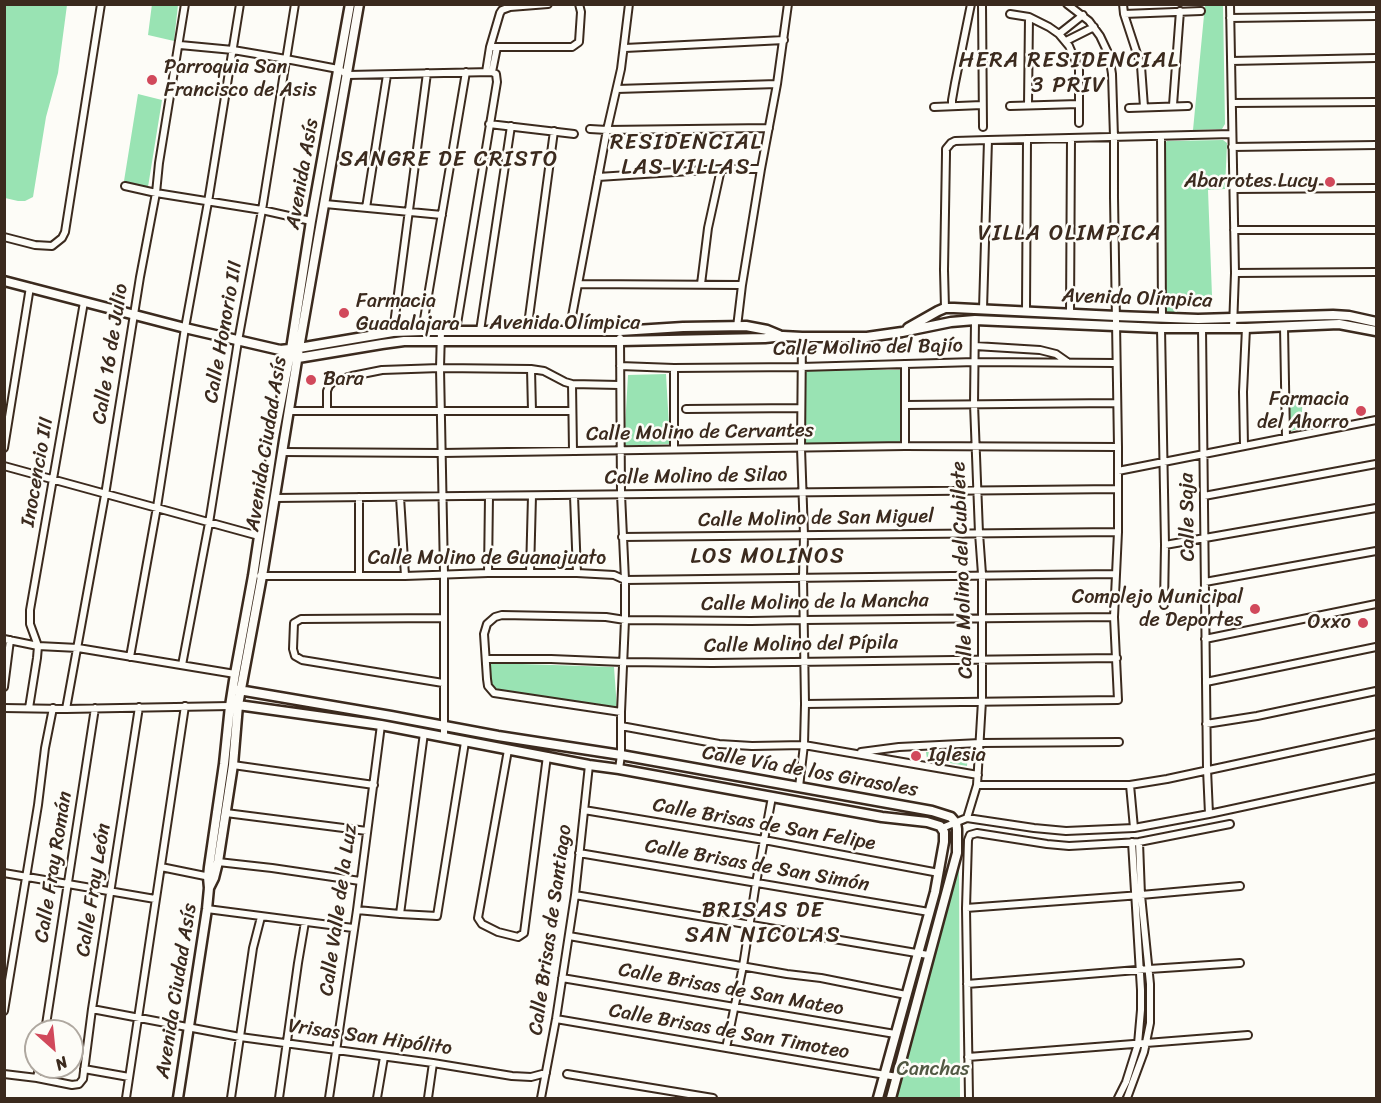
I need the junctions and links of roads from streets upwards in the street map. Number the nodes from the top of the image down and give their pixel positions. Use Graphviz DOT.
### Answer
graph roads {
  1 [pos="101,4"];
  2 [pos="185,4"];
  3 [pos="240,4"];
  4 [pos="295,4"];
  5 [pos="350,4"];
  6 [pos="359,4"];
  7 [pos="548,4"];
  8 [pos="579,4"];
  9 [pos="629,4"];
  10 [pos="788,4"];
  11 [pos="971,4"];
  12 [pos="982,4"];
  13 [pos="1067,4"];
  14 [pos="1123,4"];
  15 [pos="1132,4"];
  16 [pos="1230,4"];
  17 [pos="1180,11"];
  18 [pos="1201,11"];
  19 [pos="969,13"];
  20 [pos="1132,13"];
  21 [pos="982,14"];
  22 [pos="1010,14"];
  23 [pos="1124,14"];
  24 [pos="1083,15"];
  25 [pos="1377,16"];
  26 [pos="1029,17"];
  27 [pos="1230,18"];
  28 [pos="1094,27"];
  29 [pos="1059,34"];
  30 [pos="784,40"];
  31 [pos="1066,41"];
  32 [pos="180,45"];
  33 [pos="494,47"];
  34 [pos="625,48"];
  35 [pos="233,50"];
  36 [pos="1377,58"];
  37 [pos="286,59"];
  38 [pos="1231,61"];
  39 [pos="338,69"];
  40 [pos="466,72"];
  41 [pos="489,72"];
  42 [pos="427,74"];
  43 [pos="348,75"];
  44 [pos="387,75"];
  45 [pos="777,84"];
  46 [pos="617,89"];
  47 [pos="1377,102"];
  48 [pos="1232,103"];
  49 [pos="1079,104"];
  50 [pos="982,105"];
  51 [pos="1028,105"];
  52 [pos="1173,105"];
  53 [pos="934,106"];
  54 [pos="952,106"];
  55 [pos="1010,106"];
  56 [pos="1188,106"];
  57 [pos="1144,107"];
  58 [pos="1129,108"];
  59 [pos="1079,123"];
  60 [pos="489,124"];
  61 [pos="511,126"];
  62 [pos="769,128"];
  63 [pos="983,128"];
  64 [pos="590,129"];
  65 [pos="607,130"];
  66 [pos="554,131"];
  67 [pos="574,134"];
  68 [pos="1232,134"];
  69 [pos="1161,136"];
  70 [pos="1114,137"];
  71 [pos="1071,138"];
  72 [pos="1027,139"];
  73 [pos="988,140"];
  74 [pos="1377,145"];
  75 [pos="1232,147"];
  76 [pos="721,170"];
  77 [pos="760,170"];
  78 [pos="598,177"];
  79 [pos="125,186"];
  80 [pos="1377,188"];
  81 [pos="1234,189"];
  82 [pos="156,193"];
  83 [pos="208,202"];
  84 [pos="325,204"];
  85 [pos="366,208"];
  86 [pos="262,210"];
  87 [pos="409,212"];
  88 [pos="442,215"];
  89 [pos="311,221"];
  90 [pos="1234,230"];
  91 [pos="1377,230"];
  92 [pos="4,237"];
  93 [pos="1377,272"];
  94 [pos="1235,273"];
  95 [pos="4,281"];
  96 [pos="578,284"];
  97 [pos="701,284"];
  98 [pos="742,285"];
  99 [pos="30,287"];
  100 [pos="84,302"];
  101 [pos="945,308"];
  102 [pos="983,309"];
  103 [pos="1026,311"];
  104 [pos="134,314"];
  105 [pos="1070,314"];
  106 [pos="1116,316"];
  107 [pos="1162,318"];
  108 [pos="975,320"];
  109 [pos="1377,322"];
  110 [pos="1233,323"];
  111 [pos="736,327"];
  112 [pos="1117,327"];
  113 [pos="1284,327"];
  114 [pos="185,328"];
  115 [pos="1161,328"];
  116 [pos="1202,328"];
  117 [pos="1246,328"];
  118 [pos="456,330"];
  119 [pos="422,331"];
  120 [pos="441,331"];
  121 [pos="480,331"];
  122 [pos="1377,331"];
  123 [pos="393,332"];
  124 [pos="527,332"];
  125 [pos="569,332"];
  126 [pos="902,332"];
  127 [pos="620,336"];
  128 [pos="783,336"];
  129 [pos="802,337"];
  130 [pos="238,340"];
  131 [pos="440,341"];
  132 [pos="975,346"];
  133 [pos="294,353"];
  134 [pos="1066,362"];
  135 [pos="975,363"];
  136 [pos="1116,363"];
  137 [pos="905,364"];
  138 [pos="620,366"];
  139 [pos="801,366"];
  140 [pos="440,368"];
  141 [pos="674,368"];
  142 [pos="531,369"];
  143 [pos="572,384"];
  144 [pos="620,385"];
  145 [pos="1116,403"];
  146 [pos="974,404"];
  147 [pos="905,405"];
  148 [pos="800,408"];
  149 [pos="686,409"];
  150 [pos="289,411"];
  151 [pos="327,411"];
  152 [pos="441,411"];
  153 [pos="532,411"];
  154 [pos="572,411"];
  155 [pos="1377,420"];
  156 [pos="1286,438"];
  157 [pos="905,446"];
  158 [pos="1244,446"];
  159 [pos="976,447"];
  160 [pos="1118,447"];
  161 [pos="4,448"];
  162 [pos="801,448"];
  163 [pos="674,449"];
  164 [pos="573,451"];
  165 [pos="620,451"];
  166 [pos="282,452"];
  167 [pos="442,453"];
  168 [pos="1204,454"];
  169 [pos="1164,462"];
  170 [pos="1377,464"];
  171 [pos="4,466"];
  172 [pos="1118,471"];
  173 [pos="54,480"];
  174 [pos="1118,489"];
  175 [pos="977,490"];
  176 [pos="803,492"];
  177 [pos="621,494"];
  178 [pos="105,495"];
  179 [pos="489,496"];
  180 [pos="532,496"];
  181 [pos="574,496"];
  182 [pos="1204,496"];
  183 [pos="359,497"];
  184 [pos="443,497"];
  185 [pos="275,498"];
  186 [pos="400,498"];
  187 [pos="157,507"];
  188 [pos="1377,508"];
  189 [pos="209,523"];
  190 [pos="1118,532"];
  191 [pos="979,533"];
  192 [pos="804,535"];
  193 [pos="259,536"];
  194 [pos="622,537"];
  195 [pos="1204,539"];
  196 [pos="1165,545"];
  197 [pos="1377,550"];
  198 [pos="488,573"];
  199 [pos="530,573"];
  200 [pos="576,573"];
  201 [pos="444,574"];
  202 [pos="982,574"];
  203 [pos="1116,574"];
  204 [pos="257,576"];
  205 [pos="359,576"];
  206 [pos="405,576"];
  207 [pos="803,577"];
  208 [pos="625,580"];
  209 [pos="1205,582"];
  210 [pos="1377,604"];
  211 [pos="1164,605"];
  212 [pos="1114,617"];
  213 [pos="444,618"];
  214 [pos="983,618"];
  215 [pos="625,620"];
  216 [pos="804,620"];
  217 [pos="7,639"];
  218 [pos="1206,639"];
  219 [pos="38,646"];
  220 [pos="1377,646"];
  221 [pos="78,648"];
  222 [pos="130,657"];
  223 [pos="1117,658"];
  224 [pos="486,659"];
  225 [pos="982,659"];
  226 [pos="623,662"];
  227 [pos="805,662"];
  228 [pos="182,665"];
  229 [pos="235,674"];
  230 [pos="1206,681"];
  231 [pos="443,683"];
  232 [pos="4,687"];
  233 [pos="237,690"];
  234 [pos="1377,691"];
  235 [pos="982,701"];
  236 [pos="805,704"];
  237 [pos="234,705"];
  238 [pos="185,706"];
  239 [pos="139,707"];
  240 [pos="4,708"];
  241 [pos="29,708"];
  242 [pos="53,708"];
  243 [pos="95,708"];
  244 [pos="66,709"];
  245 [pos="621,712"];
  246 [pos="1206,724"];
  247 [pos="381,725"];
  248 [pos="444,726"];
  249 [pos="621,726"];
  250 [pos="424,733"];
  251 [pos="1377,734"];
  252 [pos="444,737"];
  253 [pos="465,742"];
  254 [pos="1119,742"];
  255 [pos="980,743"];
  256 [pos="804,745"];
  257 [pos="508,750"];
  258 [pos="854,753"];
  259 [pos="621,755"];
  260 [pos="547,756"];
  261 [pos="233,765"];
  262 [pos="590,765"];
  263 [pos="619,769"];
  264 [pos="1207,769"];
  265 [pos="978,775"];
  266 [pos="1377,778"];
  267 [pos="374,784"];
  268 [pos="977,785"];
  269 [pos="1130,785"];
  270 [pos="799,787"];
  271 [pos="772,797"];
  272 [pos="584,810"];
  273 [pos="226,813"];
  274 [pos="1209,814"];
  275 [pos="967,818"];
  276 [pos="956,823"];
  277 [pos="1230,824"];
  278 [pos="942,828"];
  279 [pos="1134,828"];
  280 [pos="367,831"];
  281 [pos="764,840"];
  282 [pos="1135,842"];
  283 [pos="579,852"];
  284 [pos="218,862"];
  285 [pos="161,867"];
  286 [pos="4,873"];
  287 [pos="939,873"];
  288 [pos="25,876"];
  289 [pos="211,877"];
  290 [pos="360,881"];
  291 [pos="69,883"];
  292 [pos="756,883"];
  293 [pos="1240,886"];
  294 [pos="111,890"];
  295 [pos="575,895"];
  296 [pos="1142,895"];
  297 [pos="1134,896"];
  298 [pos="155,898"];
  299 [pos="966,908"];
  300 [pos="207,909"];
  301 [pos="357,909"];
  302 [pos="929,912"];
  303 [pos="400,914"];
  304 [pos="261,917"];
  305 [pos="305,922"];
  306 [pos="749,924"];
  307 [pos="353,928"];
  308 [pos="569,936"];
  309 [pos="917,953"];
  310 [pos="928,955"];
  311 [pos="1240,963"];
  312 [pos="743,966"];
  313 [pos="1149,969"];
  314 [pos="1140,970"];
  315 [pos="562,978"];
  316 [pos="968,984"];
  317 [pos="906,995"];
  318 [pos="734,1008"];
  319 [pos="92,1009"];
  320 [pos="4,1011"];
  321 [pos="138,1018"];
  322 [pos="47,1019"];
  323 [pos="556,1019"];
  324 [pos="189,1028"];
  325 [pos="895,1034"];
  326 [pos="1248,1035"];
  327 [pos="240,1037"];
  328 [pos="1146,1042"];
  329 [pos="287,1044"];
  330 [pos="1138,1044"];
  331 [pos="726,1048"];
  332 [pos="336,1051"];
  333 [pos="384,1057"];
  334 [pos="968,1057"];
  335 [pos="434,1063"];
  336 [pos="84,1069"];
  337 [pos="546,1073"];
  338 [pos="4,1074"];
  339 [pos="567,1074"];
  340 [pos="884,1074"];
  341 [pos="24,1076"];
  342 [pos="129,1077"];
  343 [pos="897,1077"];
  344 [pos="42,1079"];
  345 [pos="83,1079"];
  346 [pos="126,1098"];
  347 [pos="178,1098"];
  348 [pos="231,1098"];
  349 [pos="279,1098"];
  350 [pos="329,1098"];
  351 [pos="377,1098"];
  352 [pos="428,1098"];
  353 [pos="542,1098"];
  354 [pos="713,1098"];
  355 [pos="878,1098"];
  356 [pos="891,1098"];
  357 [pos="969,1098"];
  358 [pos="1118,1098"];
  359 [pos="1127,1098"];
  1 -- 92 [label="street"];
  2 -- 32 [label="street, Calle 16 de Julio"];
  3 -- 35 [label="street"];
  4 -- 37 [label="street, Calle Honorio III"];
  5 -- 39 [label="street, Avenida Asís"];
  6 -- 43 [label="street, Avenida Ciudad Asís"];
  7 -- 33 [label="street"];
  8 -- 33 [label="street"];
  9 -- 34 [label="street"];
  10 -- 30 [label="street"];
  11 -- 19 [label="street"];
  12 -- 21 [label="street"];
  13 -- 24 [label="street"];
  14 -- 23 [label="street"];
  15 -- 20 [label="street"];
  16 -- 27 [label="street"];
  17 -- 18 [label="street"];
  17 -- 20 [label="street"];
  17 -- 52 [label="street"];
  19 -- 21 [label="street"];
  19 -- 54 [label="street"];
  20 -- 23 [label="street"];
  21 -- 50 [label="street"];
  22 -- 26 [label="street"];
  23 -- 57 [label="street"];
  24 -- 28 [label="street"];
  24 -- 29 [label="street"];
  25 -- 27 [label="street"];
  26 -- 29 [label="street"];
  26 -- 51 [label="street"];
  27 -- 38 [label="street"];
  28 -- 31 [label="street"];
  28 -- 70 [label="street"];
  29 -- 31 [label="street"];
  30 -- 34 [label="street"];
  30 -- 45 [label="street"];
  31 -- 49 [label="street"];
  32 -- 35 [label="street"];
  32 -- 82 [label="street, Calle 16 de Julio"];
  33 -- 41 [label="street"];
  34 -- 46 [label="street"];
  35 -- 37 [label="street"];
  35 -- 83 [label="street"];
  36 -- 38 [label="street"];
  37 -- 39 [label="street"];
  37 -- 86 [label="street, Calle Honorio III"];
  38 -- 48 [label="street"];
  39 -- 43 [label="street"];
  39 -- 89 [label="street, Avenida Asís"];
  40 -- 41 [label="street"];
  40 -- 42 [label="street"];
  40 -- 88 [label="street"];
  41 -- 60 [label="street"];
  42 -- 44 [label="street"];
  42 -- 87 [label="street"];
  43 -- 44 [label="street"];
  43 -- 84 [label="street, Avenida Ciudad Asís"];
  44 -- 85 [label="street"];
  45 -- 46 [label="street"];
  45 -- 62 [label="street"];
  46 -- 65 [label="street"];
  47 -- 48 [label="street"];
  48 -- 68 [label="street"];
  49 -- 51 [label="street"];
  49 -- 59 [label="street"];
  50 -- 54 [label="street"];
  50 -- 63 [label="street"];
  51 -- 55 [label="street"];
  52 -- 56 [label="street"];
  52 -- 57 [label="street"];
  53 -- 54 [label="street"];
  57 -- 58 [label="street"];
  60 -- 61 [label="street"];
  60 -- 118 [label="street"];
  61 -- 66 [label="street"];
  61 -- 121 [label="street"];
  62 -- 65 [label="street"];
  62 -- 77 [label="street"];
  64 -- 65 [label="street"];
  65 -- 78 [label="street"];
  66 -- 67 [label="street"];
  66 -- 124 [label="street"];
  68 -- 69 [label="street"];
  68 -- 75 [label="street"];
  69 -- 70 [label="street"];
  69 -- 107 [label="street"];
  70 -- 71 [label="street"];
  70 -- 106 [label="street"];
  71 -- 72 [label="street"];
  71 -- 105 [label="street"];
  72 -- 73 [label="street"];
  72 -- 103 [label="street"];
  73 -- 101 [label="street"];
  73 -- 102 [label="street"];
  74 -- 75 [label="street"];
  75 -- 81 [label="street"];
  76 -- 77 [label="street"];
  76 -- 78 [label="street"];
  76 -- 97 [label="street"];
  77 -- 98 [label="street"];
  78 -- 96 [label="street"];
  79 -- 82 [label="street"];
  80 -- 81 [label="street"];
  81 -- 90 [label="street"];
  82 -- 83 [label="street"];
  82 -- 104 [label="street, Calle 16 de Julio"];
  83 -- 86 [label="street"];
  83 -- 114 [label="street"];
  84 -- 85 [label="street"];
  84 -- 133 [label="street, Avenida Ciudad Asís"];
  85 -- 87 [label="street"];
  86 -- 89 [label="street"];
  86 -- 130 [label="street, Calle Honorio III"];
  87 -- 88 [label="street"];
  87 -- 123 [label="street"];
  88 -- 119 [label="street"];
  89 -- 133 [label="street, Avenida Asís"];
  90 -- 91 [label="street"];
  90 -- 94 [label="street"];
  93 -- 94 [label="street"];
  94 -- 110 [label="street"];
  95 -- 99 [label="street"];
  96 -- 97 [label="street"];
  96 -- 125 [label="street"];
  97 -- 98 [label="street"];
  98 -- 111 [label="street"];
  99 -- 100 [label="street"];
  99 -- 161 [label="street"];
  100 -- 104 [label="street"];
  100 -- 173 [label="street, Inocencio III"];
  101 -- 102 [label="street, Avenida Olímpica"];
  101 -- 126 [label="street, Avenida Olímpica"];
  102 -- 103 [label="street, Avenida Olímpica"];
  103 -- 105 [label="street, Avenida Olímpica"];
  104 -- 114 [label="street"];
  104 -- 178 [label="street, Calle 16 de Julio"];
  105 -- 106 [label="street, Avenida Olímpica"];
  106 -- 107 [label="street, Avenida Olímpica"];
  106 -- 112 [label="street"];
  107 -- 110 [label="street, Avenida Olímpica"];
  108 -- 112 [label="street, Avenida Olímpica"];
  108 -- 126 [label="street, Avenida Olímpica"];
  108 -- 132 [label="street, Calle Molino del Cubilete"];
  109 -- 110 [label="street, Avenida Olímpica"];
  110 -- 116 [label="street, Avenida Olímpica"];
  110 -- 117 [label="street, Avenida Olímpica"];
  111 -- 127 [label="street, Avenida Olímpica"];
  111 -- 128 [label="street, Avenida Olímpica"];
  112 -- 115 [label="street, Avenida Olímpica"];
  112 -- 136 [label="street"];
  113 -- 117 [label="street, Avenida Olímpica"];
  113 -- 122 [label="street, Avenida Olímpica"];
  113 -- 156 [label="street"];
  114 -- 130 [label="street"];
  114 -- 187 [label="street"];
  115 -- 116 [label="street, Avenida Olímpica"];
  115 -- 169 [label="street"];
  116 -- 168 [label="street, Calle Saja"];
  117 -- 158 [label="street"];
  118 -- 120 [label="street, Avenida Olímpica"];
  118 -- 121 [label="street, Avenida Olímpica"];
  119 -- 120 [label="street, Avenida Olímpica"];
  119 -- 123 [label="street, Avenida Olímpica"];
  120 -- 131 [label="street"];
  121 -- 124 [label="street, Avenida Olímpica"];
  123 -- 133 [label="street, Avenida Olímpica"];
  124 -- 125 [label="street, Avenida Olímpica"];
  125 -- 127 [label="street, Avenida Olímpica"];
  126 -- 129 [label="street, Avenida Olímpica"];
  127 -- 128 [label="street, Avenida Olímpica"];
  127 -- 131 [label="street, Avenida Olímpica"];
  127 -- 138 [label="street"];
  128 -- 129 [label="street, Avenida Olímpica"];
  129 -- 139 [label="street"];
  130 -- 133 [label="street"];
  130 -- 189 [label="street, Calle Honorio III"];
  131 -- 133 [label="street, Avenida Olímpica"];
  131 -- 140 [label="street"];
  132 -- 134 [label="street"];
  132 -- 135 [label="street, Calle Molino del Cubilete"];
  133 -- 150 [label="street, Avenida Ciudad Asís"];
  133 -- 193 [label="street, Avenida Ciudad Asís"];
  134 -- 135 [label="street, Calle Molino del Bajío"];
  134 -- 136 [label="street, Calle Molino del Bajío"];
  135 -- 137 [label="street, Calle Molino del Bajío"];
  135 -- 146 [label="street, Calle Molino del Cubilete"];
  136 -- 145 [label="street"];
  137 -- 139 [label="street, Calle Molino del Bajío"];
  137 -- 147 [label="street"];
  138 -- 141 [label="street, Calle Molino del Bajío"];
  138 -- 144 [label="street"];
  139 -- 141 [label="street, Calle Molino del Bajío"];
  139 -- 148 [label="street"];
  140 -- 142 [label="street"];
  140 -- 151 [label="street"];
  140 -- 152 [label="street"];
  141 -- 163 [label="street"];
  142 -- 143 [label="street"];
  142 -- 153 [label="street"];
  143 -- 144 [label="street"];
  143 -- 154 [label="street"];
  144 -- 165 [label="street"];
  145 -- 146 [label="street"];
  145 -- 160 [label="street"];
  146 -- 147 [label="street"];
  146 -- 159 [label="street, Calle Molino del Cubilete"];
  147 -- 157 [label="street"];
  148 -- 149 [label="street"];
  148 -- 162 [label="street"];
  150 -- 151 [label="street"];
  150 -- 166 [label="street, Avenida Ciudad Asís"];
  151 -- 152 [label="street"];
  152 -- 153 [label="street"];
  152 -- 167 [label="street"];
  153 -- 154 [label="street"];
  154 -- 164 [label="street"];
  155 -- 156 [label="street"];
  156 -- 158 [label="street"];
  157 -- 159 [label="street, Calle Molino de Cervantes"];
  157 -- 162 [label="street, Calle Molino de Cervantes"];
  158 -- 168 [label="street"];
  159 -- 160 [label="street, Calle Molino de Cervantes"];
  159 -- 175 [label="street, Calle Molino del Cubilete"];
  160 -- 172 [label="street"];
  162 -- 163 [label="street, Calle Molino de Cervantes"];
  162 -- 176 [label="street"];
  163 -- 165 [label="street, Calle Molino de Cervantes"];
  164 -- 165 [label="street, Calle Molino de Cervantes"];
  164 -- 167 [label="street, Calle Molino de Cervantes"];
  165 -- 177 [label="street"];
  166 -- 167 [label="street, Calle Molino de Cervantes"];
  166 -- 185 [label="street, Avenida Ciudad Asís"];
  167 -- 184 [label="street"];
  168 -- 169 [label="street"];
  168 -- 182 [label="street, Calle Saja"];
  169 -- 172 [label="street"];
  169 -- 196 [label="street"];
  170 -- 182 [label="street"];
  171 -- 173 [label="street"];
  172 -- 174 [label="street"];
  173 -- 178 [label="street"];
  173 -- 219 [label="street, Inocencio III"];
  174 -- 175 [label="street, Calle Molino de Silao"];
  174 -- 190 [label="street"];
  175 -- 176 [label="street, Calle Molino de Silao"];
  175 -- 191 [label="street, Calle Molino del Cubilete"];
  176 -- 177 [label="street, Calle Molino de Silao"];
  176 -- 192 [label="street"];
  177 -- 181 [label="street, Calle Molino de Silao"];
  177 -- 194 [label="street"];
  178 -- 187 [label="street"];
  178 -- 221 [label="street, Calle 16 de Julio"];
  179 -- 180 [label="street, Calle Molino de Silao"];
  179 -- 184 [label="street, Calle Molino de Silao"];
  179 -- 198 [label="street"];
  180 -- 181 [label="street, Calle Molino de Silao"];
  180 -- 199 [label="street"];
  181 -- 200 [label="street"];
  182 -- 195 [label="street, Calle Saja"];
  183 -- 185 [label="street, Calle Molino de Silao"];
  183 -- 186 [label="street, Calle Molino de Silao"];
  183 -- 205 [label="street"];
  184 -- 186 [label="street, Calle Molino de Silao"];
  184 -- 201 [label="street"];
  185 -- 204 [label="street, Avenida Ciudad Asís"];
  186 -- 206 [label="street"];
  187 -- 189 [label="street"];
  187 -- 222 [label="street"];
  188 -- 195 [label="street"];
  189 -- 193 [label="street"];
  189 -- 228 [label="street, Calle Honorio III"];
  190 -- 191 [label="street, Calle Molino de San Miguel"];
  190 -- 203 [label="street"];
  191 -- 192 [label="street, Calle Molino de San Miguel"];
  191 -- 202 [label="street, Calle Molino del Cubilete"];
  192 -- 194 [label="street, Calle Molino de San Miguel"];
  192 -- 207 [label="street"];
  193 -- 204 [label="street, Avenida Ciudad Asís"];
  194 -- 208 [label="street"];
  195 -- 196 [label="street"];
  195 -- 209 [label="street, Calle Saja"];
  196 -- 211 [label="street"];
  197 -- 209 [label="street"];
  198 -- 199 [label="street, Calle Molino de Guanajuato"];
  198 -- 201 [label="street, Calle Molino de Guanajuato"];
  199 -- 200 [label="street, Calle Molino de Guanajuato"];
  200 -- 208 [label="street, Calle Molino de Guanajuato"];
  201 -- 206 [label="street, Calle Molino de Guanajuato"];
  201 -- 213 [label="street"];
  202 -- 203 [label="street, Calle Molino de Guanajuato"];
  202 -- 207 [label="street, Calle Molino de Guanajuato"];
  202 -- 214 [label="street, Calle Molino del Cubilete"];
  203 -- 212 [label="street"];
  204 -- 205 [label="street, Calle Molino de Guanajuato"];
  204 -- 229 [label="street, Avenida Ciudad Asís"];
  204 -- 233 [label="street, Avenida Ciudad Asís"];
  205 -- 206 [label="street, Calle Molino de Guanajuato"];
  207 -- 208 [label="street, Calle Molino de Guanajuato"];
  207 -- 216 [label="street"];
  208 -- 215 [label="street"];
  209 -- 218 [label="street, Calle Saja"];
  210 -- 218 [label="street"];
  212 -- 214 [label="street, Calle Molino de la Mancha"];
  212 -- 223 [label="street"];
  213 -- 231 [label="street"];
  213 -- 231 [label="street"];
  214 -- 216 [label="street, Calle Molino de la Mancha"];
  214 -- 225 [label="street, Calle Molino del Cubilete"];
  215 -- 216 [label="street, Calle Molino de la Mancha"];
  215 -- 224 [label="street, Calle Molino de la Mancha"];
  215 -- 226 [label="street"];
  216 -- 227 [label="street"];
  217 -- 219 [label="street"];
  217 -- 232 [label="street"];
  218 -- 230 [label="street, Calle Saja"];
  219 -- 221 [label="street"];
  219 -- 241 [label="street"];
  220 -- 230 [label="street"];
  221 -- 222 [label="street"];
  221 -- 244 [label="street, Calle 16 de Julio"];
  222 -- 228 [label="street"];
  223 -- 225 [label="street, Calle Molino del Pípila"];
  223 -- 235 [label="street"];
  224 -- 226 [label="street, Calle Molino del Pípila"];
  224 -- 245 [label="street"];
  225 -- 227 [label="street, Calle Molino del Pípila"];
  225 -- 235 [label="street, Calle Molino del Cubilete"];
  226 -- 227 [label="street, Calle Molino del Pípila"];
  226 -- 245 [label="street"];
  227 -- 236 [label="street"];
  228 -- 229 [label="street"];
  229 -- 233 [label="street, Avenida Ciudad Asís"];
  230 -- 246 [label="street, Calle Saja"];
  231 -- 248 [label="street"];
  233 -- 237 [label="street, Avenida Ciudad Asís"];
  233 -- 248 [label="street, Calle Vía de los Girasoles"];
  234 -- 246 [label="street"];
  235 -- 236 [label="street"];
  235 -- 255 [label="street, Calle Molino del Cubilete"];
  236 -- 256 [label="street"];
  237 -- 238 [label="street"];
  237 -- 247 [label="street, Calle Vía de los Girasoles"];
  237 -- 261 [label="street, Avenida Ciudad Asís"];
  237 -- 289 [label="street, Avenida Ciudad Asís"];
  238 -- 239 [label="street"];
  238 -- 285 [label="street"];
  239 -- 243 [label="street"];
  239 -- 294 [label="street, Calle Fray León"];
  240 -- 241 [label="street"];
  241 -- 242 [label="street"];
  242 -- 244 [label="street"];
  242 -- 288 [label="street"];
  243 -- 244 [label="street"];
  243 -- 291 [label="street, Calle Fray Román"];
  245 -- 249 [label="street"];
  246 -- 264 [label="street, Calle Saja"];
  247 -- 250 [label="street, Calle Vía de los Girasoles"];
  247 -- 267 [label="street, Calle Valle de la Luz"];
  248 -- 252 [label="street"];
  248 -- 259 [label="street, Calle Vía de los Girasoles"];
  249 -- 256 [label="street"];
  249 -- 259 [label="street"];
  250 -- 252 [label="street, Calle Vía de los Girasoles"];
  250 -- 303 [label="street"];
  251 -- 264 [label="street"];
  252 -- 253 [label="street, Calle Vía de los Girasoles"];
  253 -- 257 [label="street, Calle Vía de los Girasoles"];
  253 -- 303 [label="street"];
  254 -- 255 [label="street"];
  255 -- 258 [label="street"];
  255 -- 265 [label="street, Calle Molino del Cubilete"];
  256 -- 258 [label="street"];
  256 -- 270 [label="street"];
  257 -- 260 [label="street, Calle Vía de los Girasoles"];
  257 -- 260 [label="street"];
  258 -- 265 [label="street"];
  259 -- 263 [label="street"];
  259 -- 270 [label="street, Calle Vía de los Girasoles"];
  260 -- 262 [label="street, Calle Vía de los Girasoles"];
  261 -- 267 [label="street"];
  261 -- 273 [label="street, Avenida Ciudad Asís"];
  262 -- 263 [label="street, Calle Vía de los Girasoles"];
  262 -- 272 [label="street, Calle Brisas de Santiago"];
  263 -- 271 [label="street, Calle Vía de los Girasoles"];
  264 -- 269 [label="street"];
  264 -- 274 [label="street, Calle Saja"];
  265 -- 268 [label="street, Calle Molino del Cubilete"];
  266 -- 274 [label="street"];
  267 -- 280 [label="street, Calle Valle de la Luz"];
  268 -- 269 [label="street"];
  268 -- 275 [label="street, Calle Molino del Cubilete"];
  269 -- 279 [label="street"];
  270 -- 276 [label="street, Calle Vía de los Girasoles"];
  271 -- 278 [label="street, Calle Vía de los Girasoles"];
  271 -- 281 [label="street"];
  272 -- 281 [label="street, Calle Brisas de San Felipe"];
  272 -- 283 [label="street, Calle Brisas de Santiago"];
  273 -- 280 [label="street"];
  273 -- 284 [label="street, Avenida Ciudad Asís"];
  274 -- 279 [label="street"];
  275 -- 276 [label="street"];
  275 -- 279 [label="street"];
  276 -- 278 [label="street"];
  276 -- 310 [label="street"];
  277 -- 282 [label="street"];
  278 -- 287 [label="street"];
  280 -- 290 [label="street, Calle Valle de la Luz"];
  281 -- 287 [label="street, Calle Brisas de San Felipe"];
  281 -- 292 [label="street"];
  282 -- 296 [label="street"];
  282 -- 297 [label="street"];
  282 -- 299 [label="street"];
  283 -- 292 [label="street, Calle Brisas de San Simón"];
  283 -- 295 [label="street, Calle Brisas de Santiago"];
  284 -- 289 [label="street, Avenida Ciudad Asís"];
  284 -- 290 [label="street"];
  285 -- 289 [label="street"];
  285 -- 298 [label="street"];
  286 -- 288 [label="street"];
  287 -- 302 [label="street"];
  288 -- 291 [label="street"];
  288 -- 320 [label="street"];
  289 -- 300 [label="street, Avenida Ciudad Asís"];
  290 -- 301 [label="street, Calle Valle de la Luz"];
  291 -- 294 [label="street"];
  291 -- 322 [label="street, Calle Fray Román"];
  292 -- 302 [label="street, Calle Brisas de San Simón"];
  292 -- 306 [label="street"];
  293 -- 296 [label="street"];
  294 -- 298 [label="street"];
  294 -- 319 [label="street, Calle Fray León"];
  295 -- 306 [label="street"];
  295 -- 308 [label="street, Calle Brisas de Santiago"];
  296 -- 297 [label="street"];
  296 -- 313 [label="street"];
  297 -- 299 [label="street"];
  297 -- 314 [label="street"];
  298 -- 321 [label="street"];
  299 -- 316 [label="street"];
  300 -- 304 [label="street"];
  300 -- 324 [label="street, Avenida Ciudad Asís"];
  301 -- 303 [label="street"];
  301 -- 307 [label="street, Calle Valle de la Luz"];
  302 -- 309 [label="street"];
  304 -- 305 [label="street"];
  304 -- 327 [label="street"];
  305 -- 307 [label="street"];
  305 -- 329 [label="street"];
  306 -- 309 [label="street"];
  306 -- 312 [label="street"];
  307 -- 332 [label="street, Calle Valle de la Luz"];
  308 -- 312 [label="street"];
  308 -- 315 [label="street, Calle Brisas de Santiago"];
  309 -- 310 [label="street"];
  309 -- 317 [label="street"];
  310 -- 343 [label="street"];
  311 -- 313 [label="street"];
  312 -- 317 [label="street"];
  312 -- 318 [label="street"];
  313 -- 314 [label="street"];
  313 -- 328 [label="street"];
  314 -- 316 [label="street"];
  314 -- 330 [label="street"];
  315 -- 318 [label="street, Calle Brisas de San Mateo"];
  315 -- 323 [label="street, Calle Brisas de Santiago"];
  316 -- 334 [label="street"];
  317 -- 325 [label="street"];
  318 -- 325 [label="street, Calle Brisas de San Mateo"];
  318 -- 331 [label="street"];
  319 -- 321 [label="street, Vrisas San Hipólito"];
  319 -- 336 [label="street, Calle Fray León"];
  321 -- 324 [label="street, Vrisas San Hipólito"];
  321 -- 342 [label="street"];
  323 -- 331 [label="street, Calle Brisas de San Timoteo"];
  323 -- 337 [label="street, Calle Brisas de Santiago"];
  324 -- 327 [label="street, Vrisas San Hipólito"];
  324 -- 347 [label="street, Avenida Ciudad Asís"];
  325 -- 340 [label="street"];
  326 -- 328 [label="street"];
  327 -- 329 [label="street, Vrisas San Hipólito"];
  327 -- 348 [label="street"];
  328 -- 330 [label="street"];
  328 -- 359 [label="street"];
  329 -- 332 [label="street, Vrisas San Hipólito"];
  329 -- 349 [label="street"];
  330 -- 334 [label="street"];
  330 -- 358 [label="street"];
  331 -- 340 [label="street, Calle Brisas de San Timoteo"];
  332 -- 333 [label="street, Vrisas San Hipólito"];
  332 -- 350 [label="street, Calle Valle de la Luz"];
  333 -- 335 [label="street, Vrisas San Hipólito"];
  333 -- 351 [label="street"];
  334 -- 357 [label="street"];
  335 -- 337 [label="street, Vrisas San Hipólito"];
  335 -- 352 [label="street"];
  336 -- 342 [label="street"];
  337 -- 353 [label="street, Calle Brisas de Santiago"];
  338 -- 341 [label="street"];
  339 -- 354 [label="street"];
  340 -- 343 [label="street, Calle Brisas de San Timoteo"];
  340 -- 355 [label="street"];
  342 -- 346 [label="street"];
  343 -- 356 [label="street"];
  344 -- 345 [label="street, Calle Fray León"];
}
